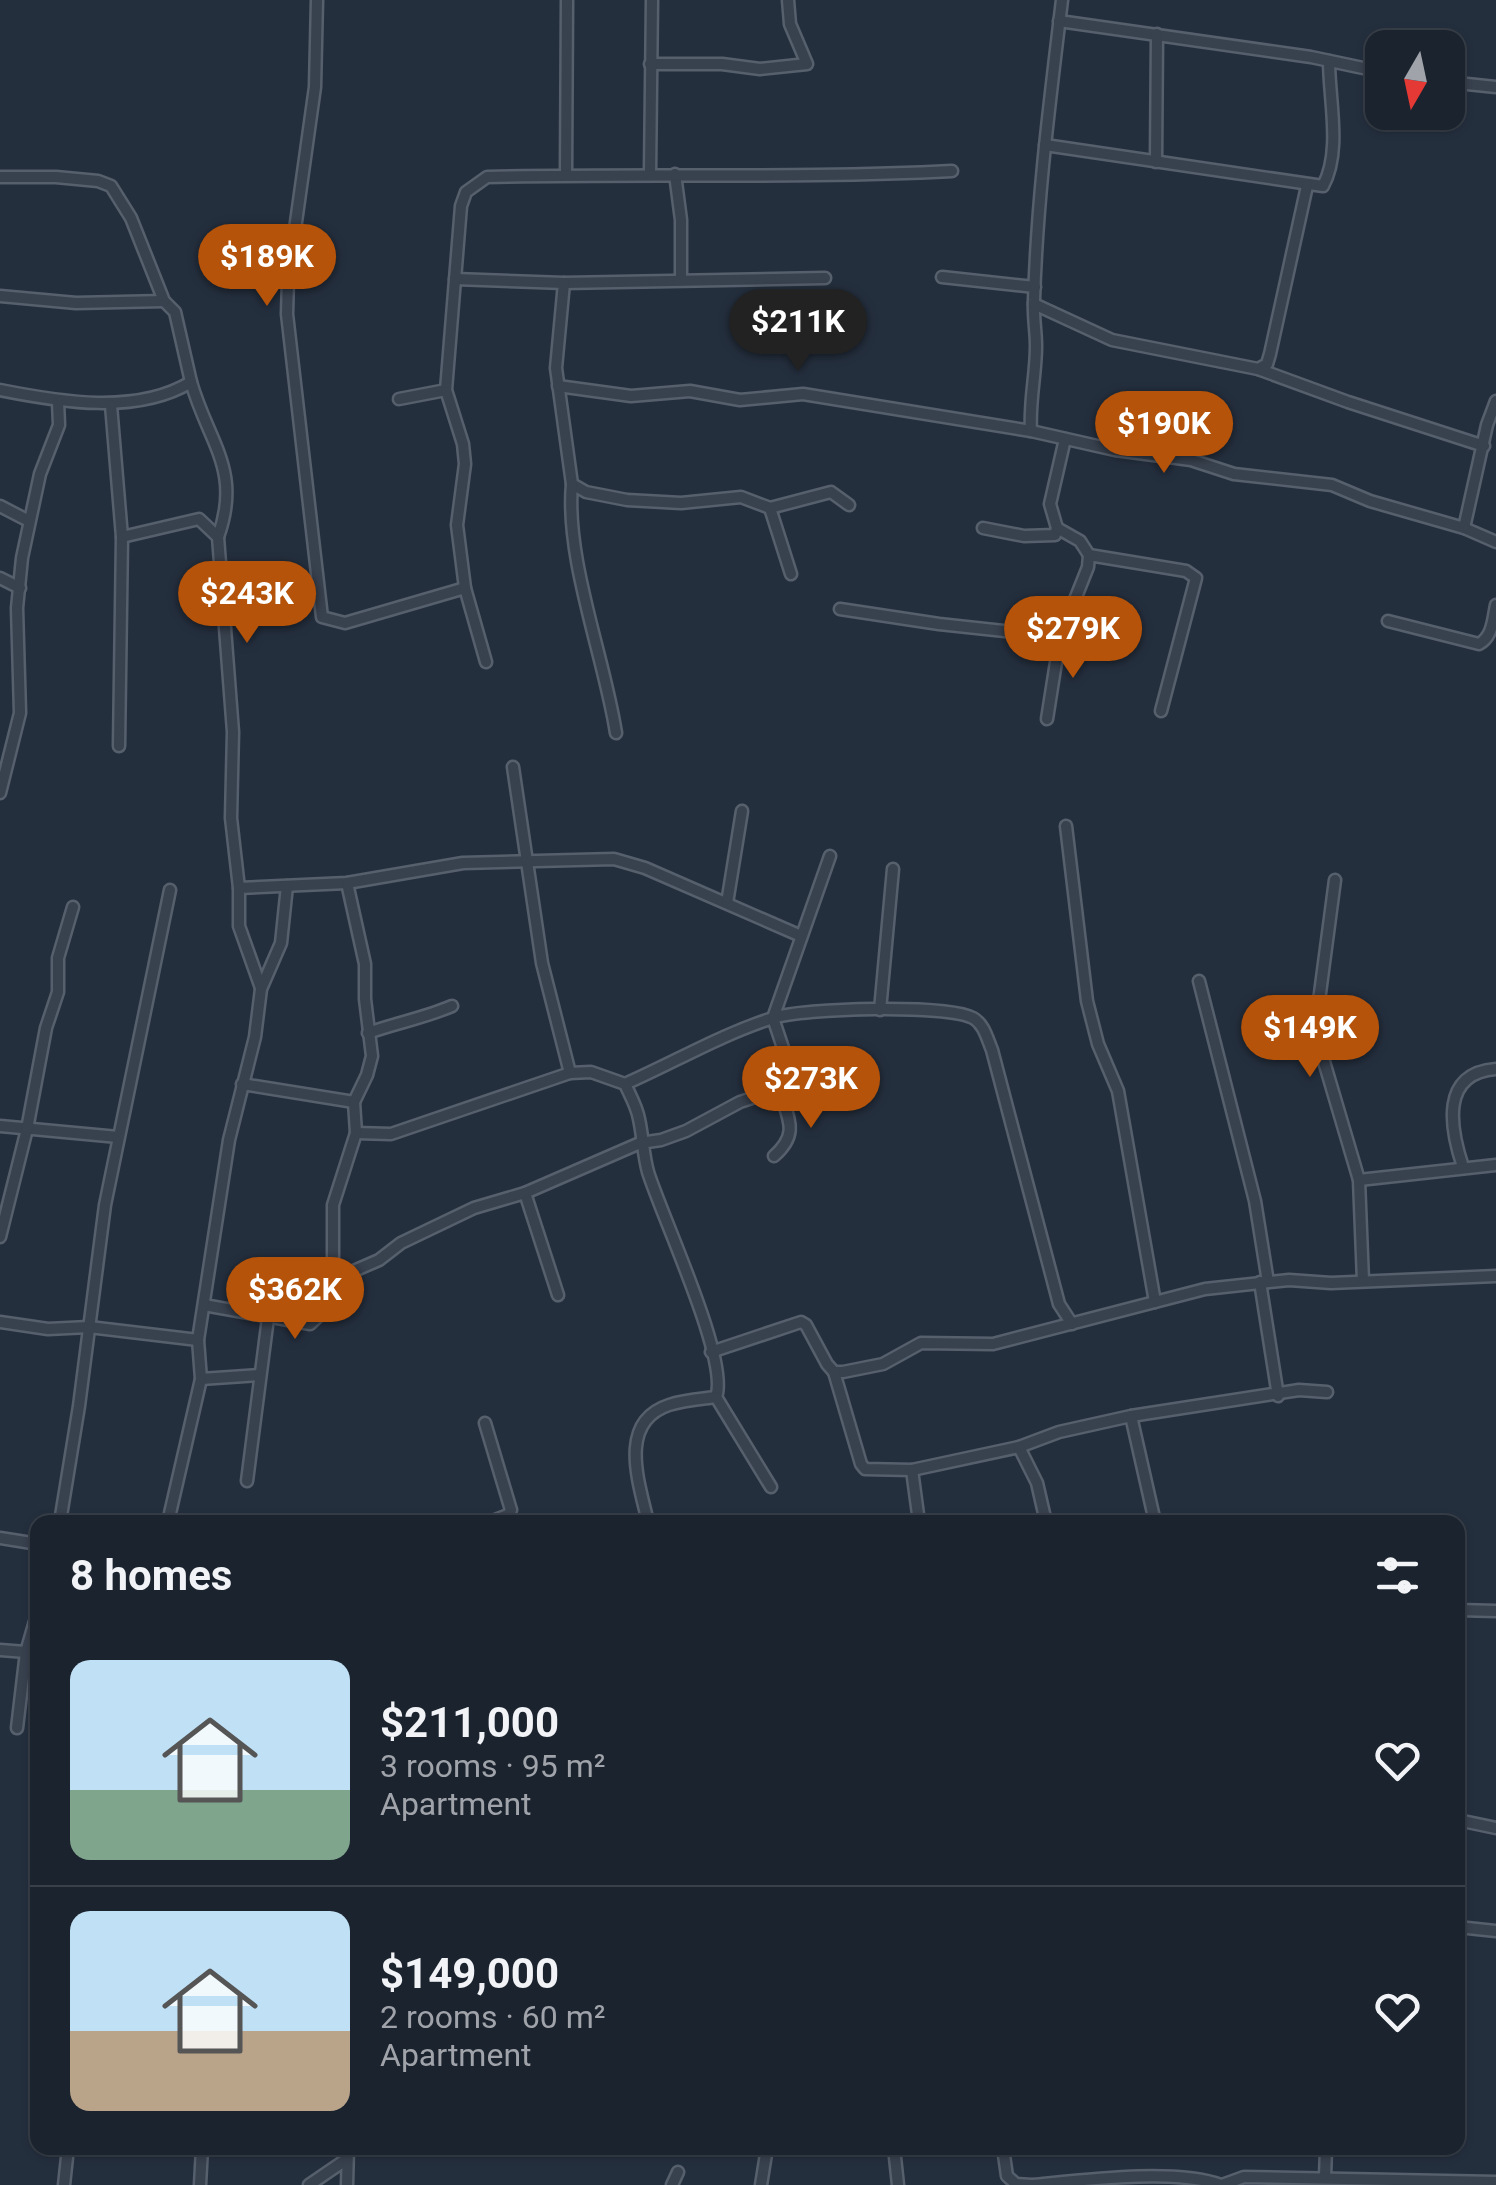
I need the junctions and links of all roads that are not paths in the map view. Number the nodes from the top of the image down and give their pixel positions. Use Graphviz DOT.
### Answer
graph roads {
  1 [pos="316,0"];
  2 [pos="566,0"];
  3 [pos="652,0"];
  4 [pos="788,0"];
  5 [pos="1062,0"];
  6 [pos="1060,21"];
  7 [pos="1158,34"];
  8 [pos="1329,61"];
  9 [pos="650,64"];
  10 [pos="1365,68"];
  11 [pos="1465,84"];
  12 [pos="1496,87"];
  13 [pos="1045,146"];
  14 [pos="1156,162"];
  15 [pos="952,170"];
  16 [pos="650,174"];
  17 [pos="674,174"];
  18 [pos="566,175"];
  19 [pos="0,177"];
  20 [pos="1307,186"];
  21 [pos="942,276"];
  22 [pos="682,278"];
  23 [pos="825,278"];
  24 [pos="455,279"];
  25 [pos="564,282"];
  26 [pos="1034,287"];
  27 [pos="0,296"];
  28 [pos="164,302"];
  29 [pos="1034,304"];
  30 [pos="1258,368"];
  31 [pos="191,382"];
  32 [pos="558,386"];
  33 [pos="0,390"];
  34 [pos="446,390"];
  35 [pos="399,399"];
  36 [pos="58,402"];
  37 [pos="1496,402"];
  38 [pos="110,404"];
  39 [pos="1031,431"];
  40 [pos="1065,439"];
  41 [pos="1484,446"];
  42 [pos="572,484"];
  43 [pos="848,505"];
  44 [pos="0,506"];
  45 [pos="770,508"];
  46 [pos="29,520"];
  47 [pos="983,528"];
  48 [pos="1057,528"];
  49 [pos="1464,528"];
  50 [pos="122,537"];
  51 [pos="218,537"];
  52 [pos="1496,542"];
  53 [pos="1090,555"];
  54 [pos="790,574"];
  55 [pos="0,578"];
  56 [pos="20,588"];
  57 [pos="465,588"];
  58 [pos="1496,605"];
  59 [pos="840,610"];
  60 [pos="1388,621"];
  61 [pos="1060,637"];
  62 [pos="486,662"];
  63 [pos="1160,711"];
  64 [pos="1047,720"];
  65 [pos="616,734"];
  66 [pos="119,746"];
  67 [pos="513,766"];
  68 [pos="0,793"];
  69 [pos="742,811"];
  70 [pos="1066,826"];
  71 [pos="830,856"];
  72 [pos="528,862"];
  73 [pos="893,869"];
  74 [pos="1335,880"];
  75 [pos="348,882"];
  76 [pos="286,886"];
  77 [pos="239,888"];
  78 [pos="170,890"];
  79 [pos="727,904"];
  80 [pos="73,907"];
  81 [pos="801,936"];
  82 [pos="1199,980"];
  83 [pos="261,989"];
  84 [pos="452,1006"];
  85 [pos="880,1010"];
  86 [pos="773,1018"];
  87 [pos="368,1032"];
  88 [pos="1496,1068"];
  89 [pos="570,1073"];
  90 [pos="242,1084"];
  91 [pos="625,1084"];
  92 [pos="779,1089"];
  93 [pos="354,1102"];
  94 [pos="0,1126"];
  95 [pos="27,1129"];
  96 [pos="356,1133"];
  97 [pos="118,1138"];
  98 [pos="640,1143"];
  99 [pos="774,1156"];
  100 [pos="1496,1165"];
  101 [pos="1462,1166"];
  102 [pos="1360,1180"];
  103 [pos="525,1193"];
  104 [pos="0,1237"];
  105 [pos="1496,1276"];
  106 [pos="334,1280"];
  107 [pos="1364,1281"];
  108 [pos="1264,1282"];
  109 [pos="558,1294"];
  110 [pos="1155,1302"];
  111 [pos="204,1305"];
  112 [pos="268,1318"];
  113 [pos="0,1322"];
  114 [pos="1072,1324"];
  115 [pos="89,1326"];
  116 [pos="198,1340"];
  117 [pos="711,1352"];
  118 [pos="834,1372"];
  119 [pos="260,1375"];
  120 [pos="201,1379"];
  121 [pos="1327,1392"];
  122 [pos="1278,1396"];
  123 [pos="716,1397"];
  124 [pos="1131,1416"];
  125 [pos="485,1423"];
  126 [pos="1020,1447"];
  127 [pos="912,1470"];
  128 [pos="247,1481"];
  129 [pos="770,1487"];
  130 [pos="61,1515"];
  131 [pos="170,1515"];
  132 [pos="508,1515"];
  133 [pos="647,1515"];
  134 [pos="918,1515"];
  135 [pos="1045,1515"];
  136 [pos="1153,1515"];
  137 [pos="0,1538"];
  138 [pos="30,1543"];
  139 [pos="1465,1610"];
  140 [pos="1496,1611"];
  141 [pos="30,1638"];
  142 [pos="0,1650"];
  143 [pos="26,1652"];
  144 [pos="17,1728"];
  145 [pos="1465,1821"];
  146 [pos="1496,1828"];
  147 [pos="1465,1928"];
  148 [pos="1496,1931"];
  149 [pos="67,2155"];
  150 [pos="202,2155"];
  151 [pos="346,2155"];
  152 [pos="348,2155"];
  153 [pos="766,2155"];
  154 [pos="895,2155"];
  155 [pos="1004,2155"];
  156 [pos="1326,2155"];
  157 [pos="678,2172"];
  158 [pos="1326,2177"];
  159 [pos="1496,2182"];
  160 [pos="64,2185"];
  161 [pos="200,2185"];
  162 [pos="309,2185"];
  163 [pos="347,2185"];
  164 [pos="672,2185"];
  165 [pos="761,2185"];
  166 [pos="898,2185"];
  167 [pos="1032,2185"];
  168 [pos="1221,2185"];
  1 -- 57 [label="street"];
  2 -- 18 [label="street"];
  3 -- 9 [label="street"];
  4 -- 9 [label="street"];
  5 -- 6 [label="street"];
  6 -- 7 [label="street"];
  6 -- 13 [label="street"];
  7 -- 8 [label="street"];
  7 -- 14 [label="street"];
  8 -- 10 [label="street"];
  8 -- 20 [label="street"];
  9 -- 16 [label="street"];
  11 -- 12 [label="street"];
  13 -- 14 [label="street"];
  13 -- 26 [label="street"];
  14 -- 20 [label="street"];
  15 -- 17 [label="street"];
  16 -- 17 [label="street"];
  16 -- 18 [label="street"];
  17 -- 22 [label="street"];
  18 -- 24 [label="street"];
  19 -- 28 [label="street"];
  20 -- 30 [label="street"];
  21 -- 26 [label="street"];
  22 -- 23 [label="street"];
  22 -- 25 [label="street"];
  24 -- 25 [label="street"];
  24 -- 34 [label="street"];
  25 -- 32 [label="street"];
  26 -- 29 [label="street"];
  27 -- 28 [label="street"];
  28 -- 31 [label="street"];
  29 -- 30 [label="street"];
  29 -- 39 [label="street"];
  30 -- 41 [label="street"];
  31 -- 38 [label="street"];
  31 -- 51 [label="street"];
  32 -- 39 [label="street"];
  32 -- 42 [label="street"];
  33 -- 36 [label="street"];
  34 -- 35 [label="street"];
  34 -- 57 [label="street"];
  36 -- 38 [label="street"];
  36 -- 46 [label="street"];
  37 -- 41 [label="street"];
  38 -- 50 [label="street"];
  39 -- 40 [label="street"];
  40 -- 48 [label="street"];
  40 -- 49 [label="street"];
  41 -- 49 [label="street"];
  42 -- 45 [label="street"];
  42 -- 65 [label="street"];
  43 -- 45 [label="street"];
  44 -- 46 [label="street"];
  45 -- 54 [label="street"];
  46 -- 56 [label="street"];
  47 -- 48 [label="street"];
  48 -- 53 [label="street"];
  49 -- 52 [label="street"];
  50 -- 51 [label="street"];
  50 -- 66 [label="street"];
  51 -- 77 [label="street"];
  53 -- 61 [label="street"];
  53 -- 63 [label="street"];
  55 -- 56 [label="street"];
  56 -- 68 [label="street"];
  57 -- 62 [label="street"];
  58 -- 60 [label="street"];
  59 -- 61 [label="street"];
  61 -- 64 [label="street"];
  67 -- 72 [label="street"];
  69 -- 79 [label="street"];
  70 -- 110 [label="street"];
  71 -- 81 [label="street"];
  72 -- 75 [label="street"];
  72 -- 79 [label="street"];
  72 -- 89 [label="street"];
  73 -- 85 [label="street"];
  74 -- 102 [label="street"];
  75 -- 76 [label="street"];
  75 -- 87 [label="street"];
  76 -- 77 [label="street"];
  76 -- 83 [label="street"];
  77 -- 83 [label="street"];
  78 -- 97 [label="street"];
  79 -- 81 [label="street"];
  80 -- 95 [label="street"];
  81 -- 86 [label="street"];
  82 -- 108 [label="street"];
  83 -- 90 [label="street"];
  84 -- 87 [label="street"];
  85 -- 86 [label="street"];
  85 -- 114 [label="street"];
  86 -- 91 [label="street"];
  86 -- 92 [label="street"];
  87 -- 93 [label="street"];
  88 -- 101 [label="street"];
  89 -- 91 [label="street"];
  89 -- 96 [label="street"];
  90 -- 93 [label="street"];
  90 -- 111 [label="street"];
  91 -- 98 [label="street"];
  92 -- 98 [label="street"];
  92 -- 99 [label="street"];
  93 -- 96 [label="street"];
  94 -- 95 [label="street"];
  95 -- 97 [label="street"];
  95 -- 104 [label="street"];
  96 -- 106 [label="street"];
  97 -- 115 [label="street"];
  98 -- 103 [label="street"];
  98 -- 117 [label="street"];
  100 -- 101 [label="street"];
  101 -- 102 [label="street"];
  102 -- 107 [label="street"];
  103 -- 106 [label="street"];
  103 -- 109 [label="street"];
  105 -- 107 [label="street"];
  106 -- 112 [label="street"];
  107 -- 108 [label="street"];
  108 -- 110 [label="street"];
  108 -- 122 [label="street"];
  110 -- 114 [label="street"];
  111 -- 112 [label="street"];
  111 -- 116 [label="street"];
  112 -- 119 [label="street"];
  113 -- 115 [label="street"];
  114 -- 118 [label="street"];
  115 -- 116 [label="street"];
  115 -- 130 [label="street"];
  116 -- 120 [label="street"];
  117 -- 118 [label="street"];
  117 -- 123 [label="street"];
  118 -- 127 [label="street"];
  119 -- 120 [label="street"];
  119 -- 128 [label="street"];
  120 -- 131 [label="street"];
  121 -- 122 [label="street"];
  122 -- 124 [label="street"];
  123 -- 129 [label="street"];
  123 -- 133 [label="street"];
  124 -- 126 [label="street"];
  124 -- 136 [label="street"];
  125 -- 132 [label="street"];
  126 -- 127 [label="street"];
  126 -- 135 [label="street"];
  127 -- 134 [label="street"];
  137 -- 138 [label="street"];
  139 -- 140 [label="street"];
  141 -- 143 [label="street"];
  142 -- 143 [label="street"];
  143 -- 144 [label="street"];
  145 -- 146 [label="street"];
  147 -- 148 [label="street"];
  149 -- 160 [label="street"];
  150 -- 161 [label="street"];
  151 -- 162 [label="street"];
  152 -- 163 [label="street"];
  153 -- 165 [label="street"];
  154 -- 166 [label="street"];
  155 -- 167 [label="street"];
  156 -- 158 [label="street"];
  157 -- 164 [label="street"];
  158 -- 159 [label="street"];
  158 -- 168 [label="street"];
  167 -- 168 [label="street"];
}
